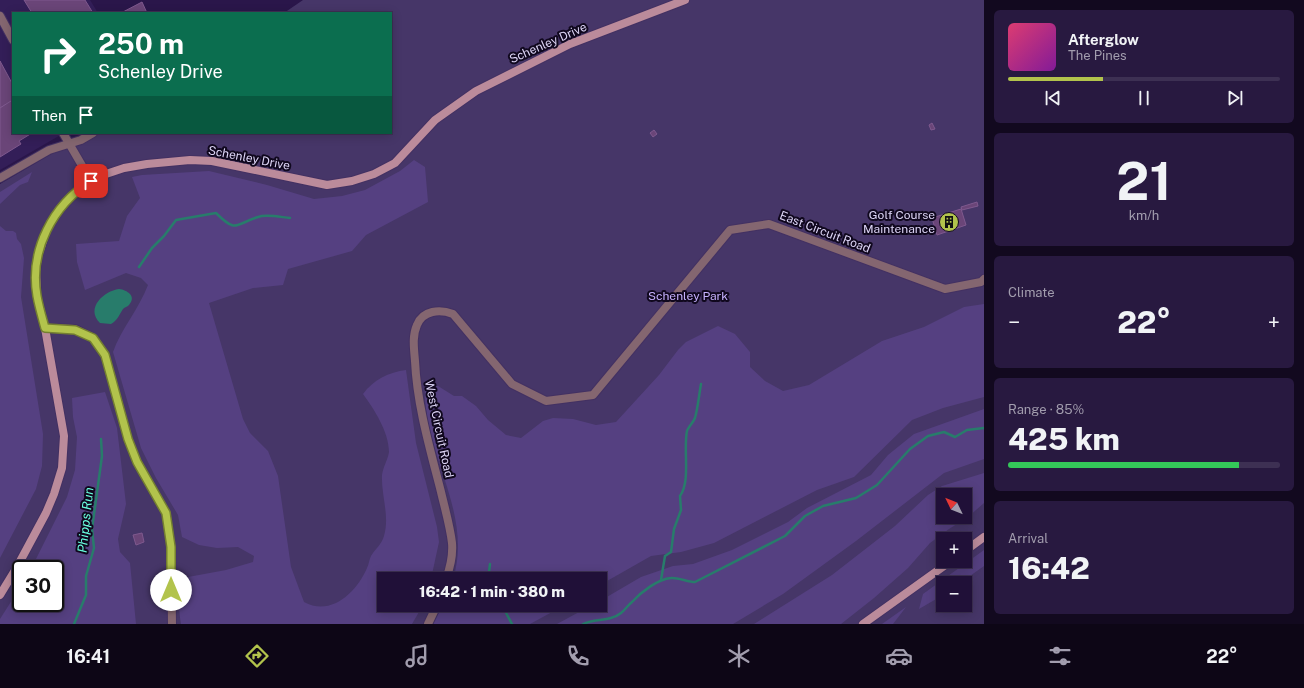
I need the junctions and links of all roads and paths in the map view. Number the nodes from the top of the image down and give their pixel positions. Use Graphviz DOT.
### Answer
graph roads {
  1 [pos="685,0"];
  2 [pos="0,16"];
  3 [pos="12,38"];
  4 [pos="63,134"];
  5 [pos="91,134"];
  6 [pos="68,144"];
  7 [pos="0,178"];
  8 [pos="91,181"];
  9 [pos="984,279"];
  10 [pos="453,314"];
  11 [pos="45,328"];
  12 [pos="984,537"];
  13 [pos="972,546"];
  14 [pos="940,568"];
  15 [pos="448,572"];
  16 [pos="0,595"];
  17 [pos="434,612"];
  18 [pos="172,624"];
  19 [pos="428,624"];
  20 [pos="863,624"];
  1 -- 8 [label="street, Schenley Drive"];
  2 -- 3 [label="street"];
  4 -- 6 [label="street"];
  5 -- 6 [label="street"];
  6 -- 7 [label="street"];
  6 -- 8 [label="street"];
  8 -- 11 [label="street, Schenley Drive"];
  9 -- 10 [label="street, East Circuit Road"];
  10 -- 15 [label="street, West Circuit Road"];
  11 -- 16 [label="street, Schenley Drive"];
  11 -- 18 [label="street"];
  12 -- 13 [label="street"];
  14 -- 20 [label="street"];
  17 -- 19 [label="street"];
}
